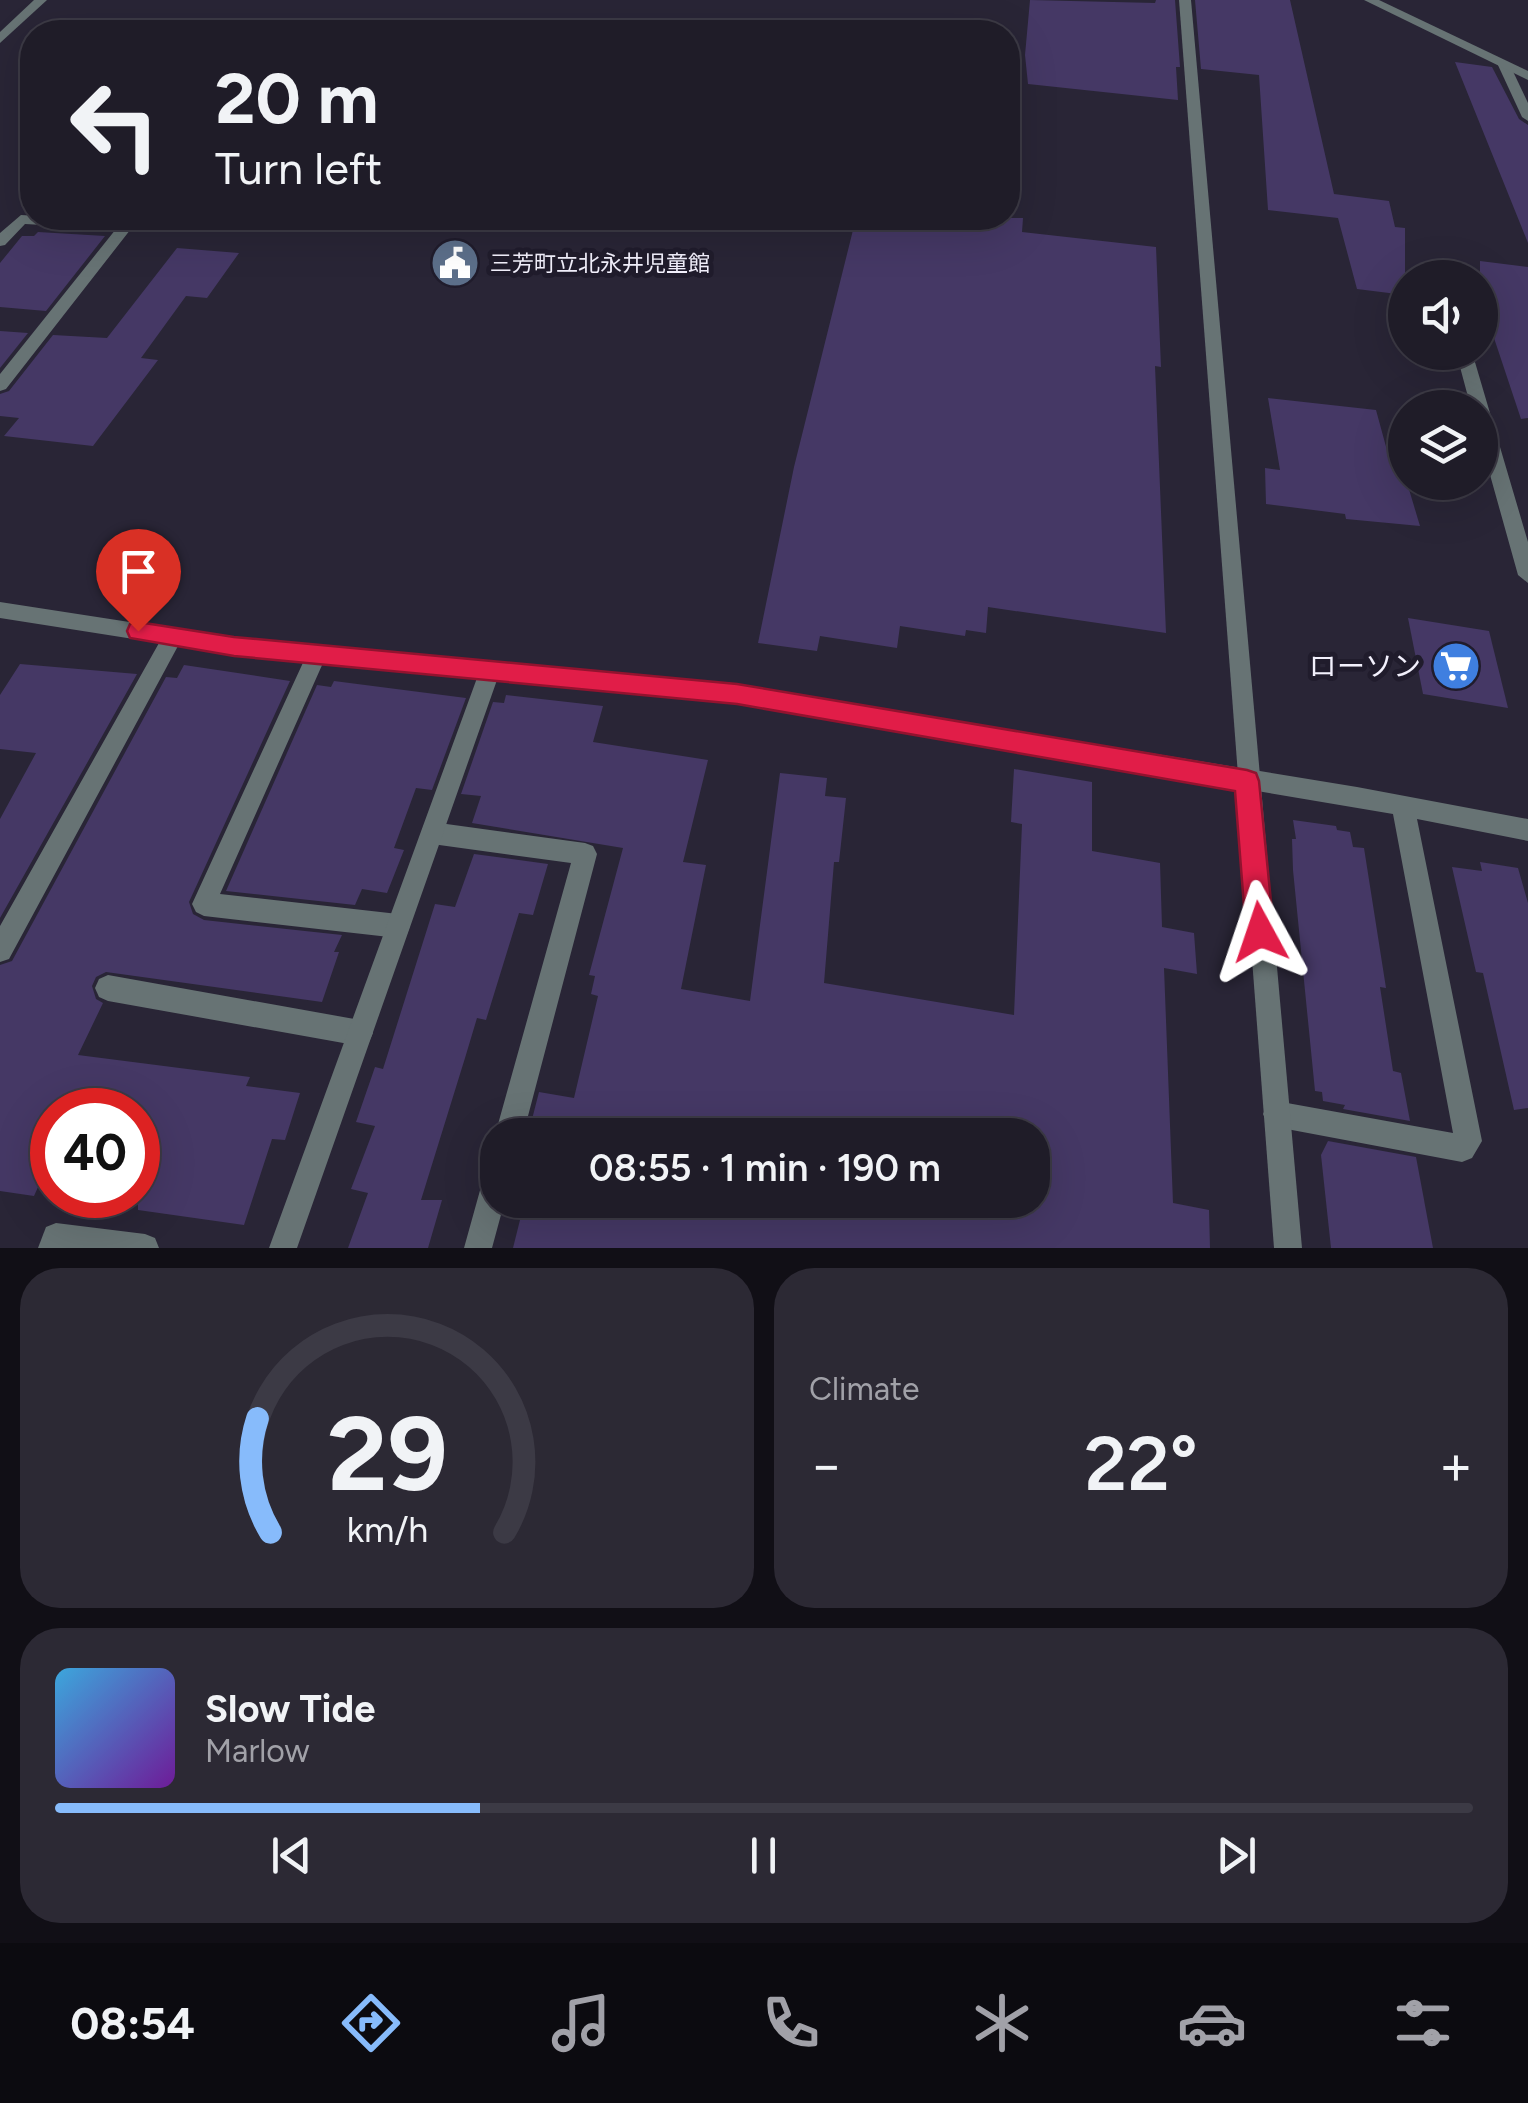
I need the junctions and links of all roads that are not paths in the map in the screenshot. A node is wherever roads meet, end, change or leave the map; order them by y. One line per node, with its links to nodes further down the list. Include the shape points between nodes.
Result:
1 (40, 0): 4 (street)
2 (1184, 0): 18 (street)
3 (1370, 0): 5 (street)
4 (0, 39)
5 (1503, 64): 6 (street); 7 (street)
6 (1528, 76)
7 (1528, 118)
8 (20, 220): 10 (street)
9 (123, 230): 11 (street)
10 (0, 242)
11 (0, 384)
12 (1498, 471): 13 (street)
13 (1528, 575)
14 (0, 610): 15 (street)
15 (173, 636): 16 (street); 23 (street)
16 (317, 654): 17 (street); 22 (street, via 204,904)
17 (491, 669): 18 (street, via 737,694); 21 (street)
18 (1247, 781): 19 (street); 26 (street)
19 (1403, 806): 20 (street); 26 (street, via 1468,1141 1462,1148)
20 (1528, 830)
21 (432, 834): 22 (street); 27 (street, via 585,854)
22 (398, 926): 25 (street)
23 (0, 950)
24 (108, 988): 25 (street)
25 (360, 1033): 31 (street)
26 (1276, 1114): 33 (street)
27 (514, 1118)
28 (486, 1218): 32 (street)
29 (52, 1248): 30 (street, via 56,1238)
30 (145, 1248)
31 (282, 1248)
32 (478, 1248)
33 (1288, 1248)

